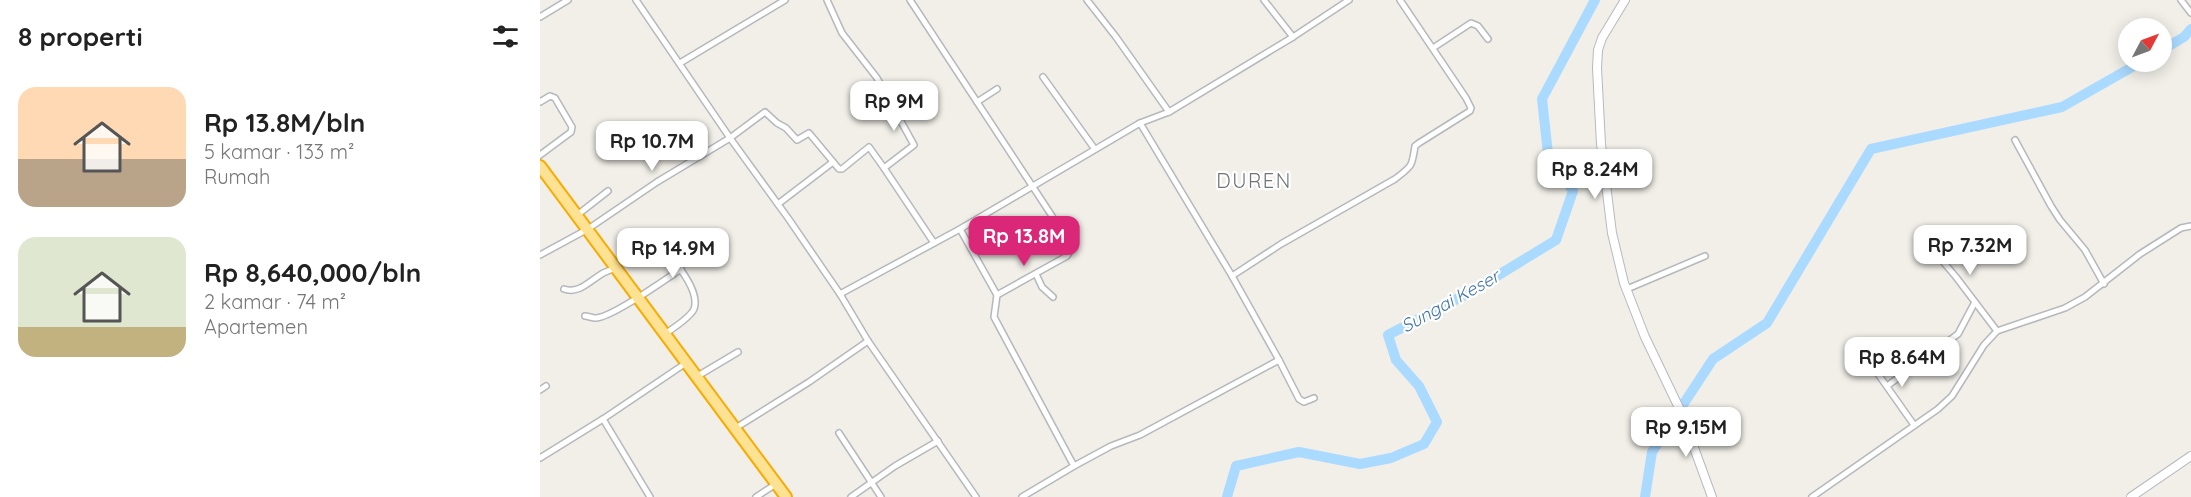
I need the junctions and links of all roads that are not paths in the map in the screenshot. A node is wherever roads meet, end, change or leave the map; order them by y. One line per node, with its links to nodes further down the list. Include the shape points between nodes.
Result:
1 (568, 0): 13 (street)
2 (636, 0): 17 (street)
3 (785, 0): 17 (street)
4 (827, 0): 30 (street, via 842,33 877,78 914,145)
5 (910, 0): 21 (street)
6 (1087, 0): 22 (street)
7 (1264, 0): 14 (street)
8 (1348, 0): 14 (street)
9 (1400, 0): 16 (street)
10 (1625, 0): 49 (street, via 1602,38 1597,68 1608,212)
11 (2181, 0): 12 (street)
12 (2190, 12)
13 (540, 17)
14 (1293, 37): 22 (street)
15 (1488, 39): 16 (street, via 1471,23)
16 (1433, 48): 46 (street, via 1470,105 1470,111 1415,146 1412,165 1395,178)
17 (680, 63): 24 (street)
18 (1043, 77): 26 (street)
19 (997, 88): 21 (street)
20 (540, 102): 27 (street, via 550,96 555,98 572,127)
21 (976, 102): 31 (street)
22 (1169, 112): 23 (street)
23 (1140, 123): 26 (street); 46 (street)
24 (730, 138): 28 (street, via 766,111 797,140 809,133); 33 (street); 36 (street)
25 (2015, 140): 47 (street, via 2055,213 2085,250)
26 (1094, 148): 31 (street)
27 (540, 155)
28 (834, 162): 30 (street, via 841,169 869,147); 33 (street)
29 (540, 166): 34 (highway)
30 (884, 168): 39 (street)
31 (1033, 186): 37 (street); 45 (street, via 1070,251)
32 (608, 191): 34 (street)
33 (778, 204): 50 (street)
34 (576, 216): 36 (highway)
35 (2191, 226): 47 (street, via 2181,228 2140,254)
36 (588, 229): 41 (street); 43 (highway)
37 (960, 229): 39 (street); 51 (street)
38 (1923, 238): 54 (street)
39 (934, 243): 50 (street)
40 (662, 246): 44 (street)
41 (540, 255)
42 (1704, 256): 49 (street)
43 (616, 269): 48 (street, via 600,274 578,290); 53 (highway)
44 (681, 269): 53 (street); 57 (street, via 693,292 693,311)
45 (1036, 274): 51 (street); 52 (street)
46 (1232, 276): 60 (street)
47 (2104, 284): 56 (street, via 2066,308)
48 (564, 289)
49 (1627, 289): 85 (street, via 1645,337 1682,412)
50 (840, 294): 58 (street)
51 (997, 295): 75 (street, via 994,317)
52 (1053, 297)
53 (638, 298): 55 (street, via 597,318); 57 (highway)
54 (1975, 302): 56 (street); 65 (street, via 1958,334)
55 (585, 316)
56 (1997, 331): 69 (street, via 1952,396)
57 (664, 334): 61 (highway)
58 (868, 341): 70 (street); 72 (street)
59 (738, 352): 63 (street)
60 (1279, 360): 67 (street, via 1299,399 1305,402); 75 (street)
61 (686, 363): 63 (highway); 68 (street)
62 (1871, 364): 65 (street)
63 (696, 377): 70 (highway)
64 (546, 386): 66 (street)
65 (1887, 386): 69 (street)
66 (540, 390)
67 (1314, 398)
68 (603, 419): 74 (street); 78 (street)
69 (1914, 425): 86 (street)
70 (734, 429): 77 (highway)
71 (840, 433): 76 (street)
72 (938, 441): 76 (street); 83 (street)
73 (2191, 456): 87 (street)
74 (540, 458)
75 (1074, 466): 84 (street)
76 (872, 482): 81 (street); 82 (street)
77 (776, 484): 79 (street); 80 (highway)
78 (650, 497)
79 (756, 497)
80 (786, 497)
81 (851, 497)
82 (882, 497)
83 (976, 497)
84 (1022, 497)
85 (1712, 497)
86 (1812, 497)
87 (2131, 497)

